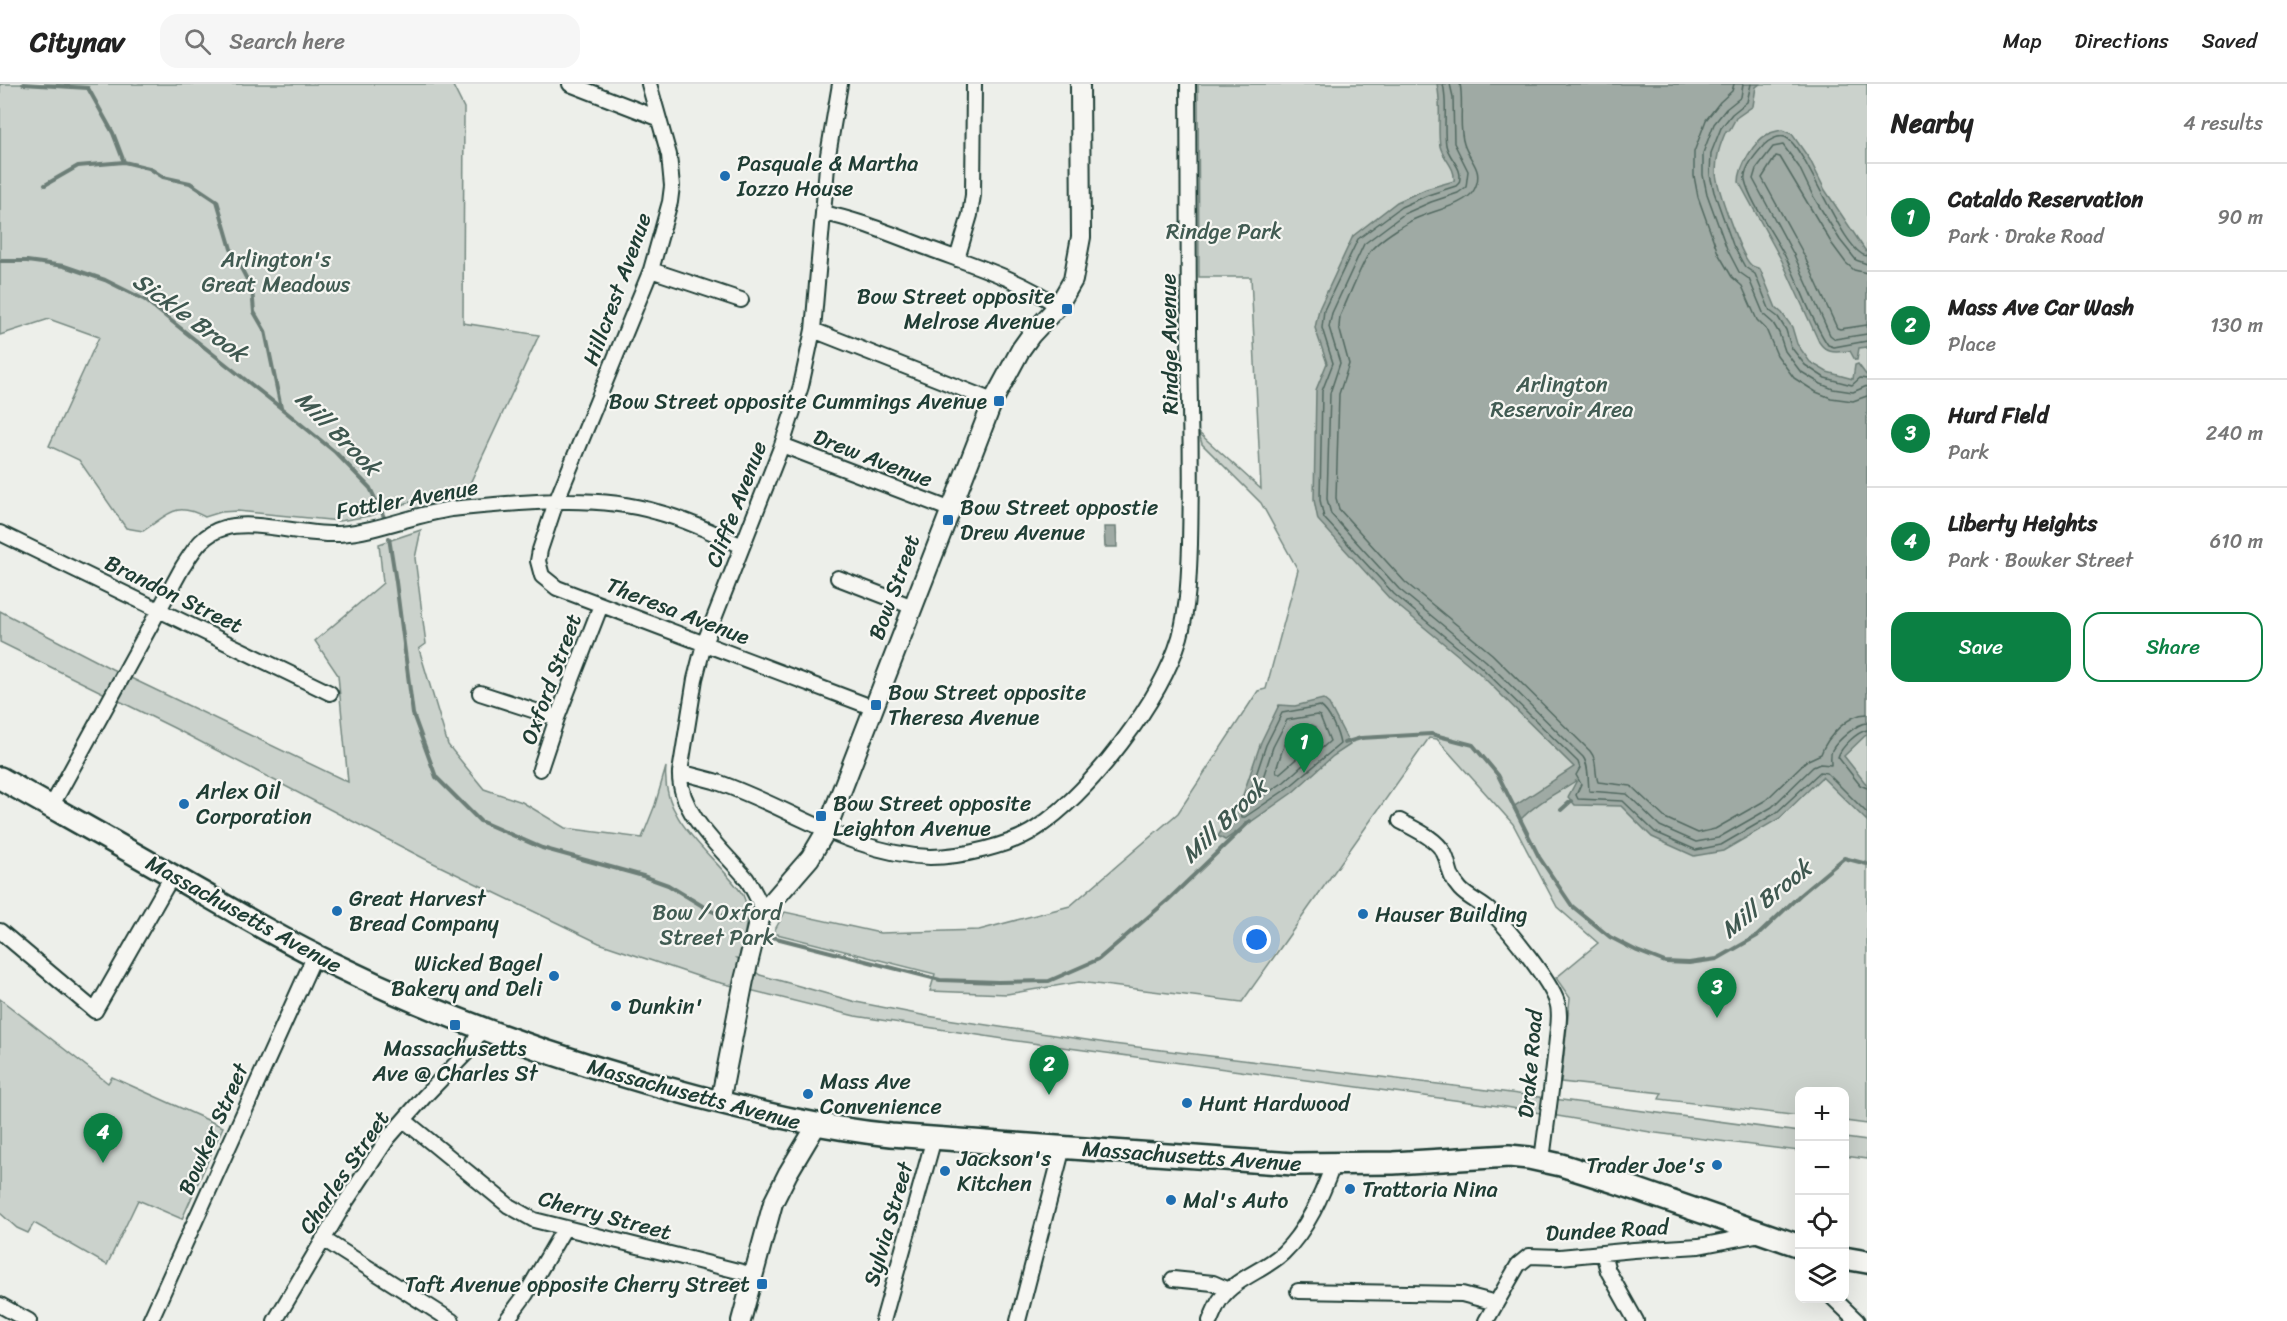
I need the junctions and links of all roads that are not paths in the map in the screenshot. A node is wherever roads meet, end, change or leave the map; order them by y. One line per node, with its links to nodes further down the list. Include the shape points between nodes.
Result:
1 (570, 84): 7 (street)
2 (649, 84): 7 (street, Hillcrest Avenue)
3 (840, 84): 8 (street, Cliffe Avenue)
4 (974, 84): 9 (street, via 973,195)
5 (1080, 84): 12 (street, Bow Street, via 1081,237 1073,280)
6 (1188, 84): 34 (street, Rindge Avenue, via 1188,592 1179,638 1158,687 1124,739 1081,792 1034,830 985,850 931,857 882,851)
7 (658, 118): 10 (street, Hillcrest Avenue, via 669,155 672,186 667,219)
8 (823, 213): 9 (street, via 853,220); 13 (street, Cliffe Avenue)
9 (957, 259): 12 (street, via 1035,290)
10 (651, 270): 11 (street); 16 (street, Hillcrest Avenue)
11 (741, 300)
12 (1058, 306): 14 (street, Bow Street, via 1021,349)
13 (813, 330): 14 (street); 15 (street, Cliffe Avenue)
14 (993, 400): 17 (street, Bow Street)
15 (782, 445): 17 (street, Drew Avenue); 19 (street, Cliffe Avenue)
16 (556, 502): 19 (street, Fottler Avenue, via 617,504 656,511); 21 (street, Theresa Avenue, via 540,550 542,576 557,588); 23 (street, Fottler Avenue, via 451,509 370,530 336,534 225,527 198,542)
17 (949, 509): 22 (street, Bow Street)
18 (0, 533): 23 (street, Brandon Street)
19 (742, 546): 24 (street, Cliffe Avenue)
20 (838, 579): 22 (street)
21 (601, 605): 24 (street, Theresa Avenue); 28 (street, Oxford Street)
22 (913, 607): 27 (street, Bow Street)
23 (160, 611): 25 (street, Brandon Street); 32 (street, Fottler Avenue)
24 (704, 644): 27 (street, Theresa Avenue); 30 (street, Cliffe Avenue)
25 (330, 693)
26 (480, 693): 28 (street)
27 (874, 708): 34 (street, Bow Street)
28 (557, 718): 29 (street, Oxford Street)
29 (540, 769)
30 (680, 772): 34 (street, Rindge Avenue, via 715,781); 36 (street, Cliffe Avenue, via 685,801 703,829 747,880)
31 (0, 778): 32 (main road, Massachusetts Avenue)
32 (51, 807): 35 (main road, Massachusetts Avenue)
33 (1400, 821): 45 (street, Drake Road, via 1438,845 1453,880 1491,912 1554,993 1559,1011)
34 (825, 831): 36 (street, Bow Street, via 810,858)
35 (172, 876): 37 (street, via 96,1011); 38 (main road, Massachusetts Avenue)
36 (764, 911): 40 (street, Bow Street, via 748,961)
37 (0, 931)
38 (315, 955): 39 (main road, Massachusetts Avenue, via 395,993); 62 (street, Bowker Street)
39 (481, 1027): 40 (main road, Massachusetts Avenue, via 605,1072); 41 (street, Charles Street, via 472,1047)
40 (720, 1102): 42 (main road, Massachusetts Avenue)
41 (404, 1120): 47 (street, Cherry Street, via 509,1206 534,1220); 49 (street, Charles Street, via 388,1138)
42 (816, 1126): 43 (main road, Massachusetts Avenue); 54 (street, via 773,1203)
43 (934, 1138): 44 (main road, Massachusetts Avenue); 67 (street, Sylvia Street)
44 (1063, 1147): 46 (main road, Massachusetts Avenue); 68 (street)
45 (1542, 1161): 46 (main road, Massachusetts Avenue, via 1509,1156); 48 (main road, Massachusetts Avenue)
46 (1333, 1165): 56 (street, via 1322,1194 1290,1246)
47 (564, 1229): 54 (street, Cherry Street); 65 (street)
48 (1765, 1234): 50 (main road, Massachusetts Avenue); 51 (street, Dundee Road, via 1699,1246)
49 (323, 1239): 63 (street, Charles Street); 64 (street)
50 (1795, 1246)
51 (1604, 1253): 58 (street, Dundee Road, via 1525,1258); 71 (street, via 1608,1271)
52 (1849, 1259): 53 (main road)
53 (1867, 1262)
54 (754, 1275): 66 (street)
55 (1173, 1279): 56 (street, via 1213,1283)
56 (1229, 1290): 69 (street)
57 (1298, 1291): 58 (street, via 1462,1294)
58 (1496, 1303): 70 (street, Dundee Road)
59 (1838, 1303): 72 (street)
60 (0, 1305): 61 (street)
61 (30, 1321)
62 (150, 1321)
63 (275, 1321)
64 (452, 1321)
65 (506, 1321)
66 (741, 1321)
67 (883, 1321)
68 (1018, 1321)
69 (1210, 1321)
70 (1486, 1321)
71 (1636, 1321)
72 (1857, 1321)

